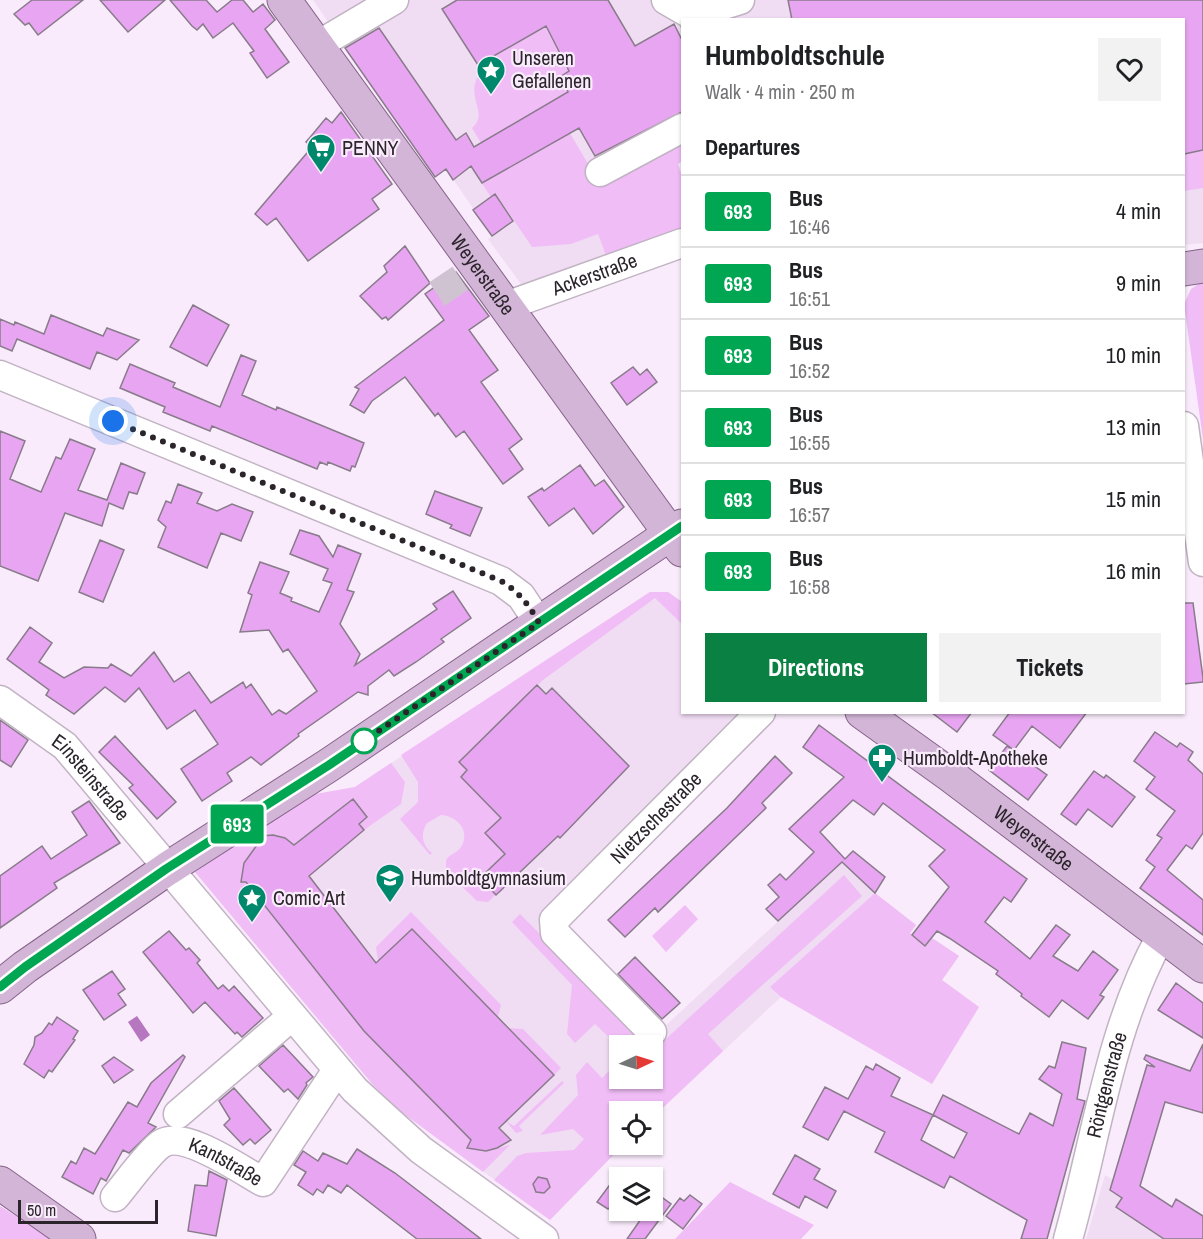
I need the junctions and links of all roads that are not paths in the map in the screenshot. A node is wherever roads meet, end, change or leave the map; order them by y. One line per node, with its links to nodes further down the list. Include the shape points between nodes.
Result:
1 (284, 0): 6 (main road, Weyerstraße)
2 (394, 0): 6 (street)
3 (666, 0): 5 (street)
4 (740, 0): 5 (street)
5 (693, 17)
6 (318, 45): 12 (main road, Weyerstraße, via 469,272)
7 (681, 129): 8 (street)
8 (600, 172)
9 (681, 243): 12 (street, Ackerstraße)
10 (1203, 266): 11 (main road)
11 (1185, 269)
12 (506, 306): 15 (main road, Weyerstraße)
13 (0, 375): 17 (street, via 501,581 521,596)
14 (1185, 433): 16 (street)
15 (678, 536): 17 (main road)
16 (1202, 554)
17 (539, 623): 21 (main road)
18 (0, 700): 21 (street, Einsteinstraße, via 65,746)
19 (759, 714): 26 (street, Nietzschestraße, via 557,915 553,924 555,933)
20 (865, 714): 22 (main road, Weyerstraße, via 1010,819)
21 (166, 869): 24 (main road); 25 (street)
22 (1161, 936): 23 (main road, Weyerstraße); 33 (street, Röntgenstraße, via 1118,1034)
23 (1203, 966)
24 (0, 987)
25 (291, 1017): 27 (street); 28 (street, Kantstraße)
26 (652, 1032)
27 (337, 1070): 30 (street, Kantstraße, via 263,1182 190,1142 174,1140 161,1144); 32 (street, via 421,1150)
28 (178, 1114)
29 (0, 1183): 31 (main road)
30 (115, 1197)
31 (79, 1239)
32 (544, 1239)
33 (1068, 1239)

